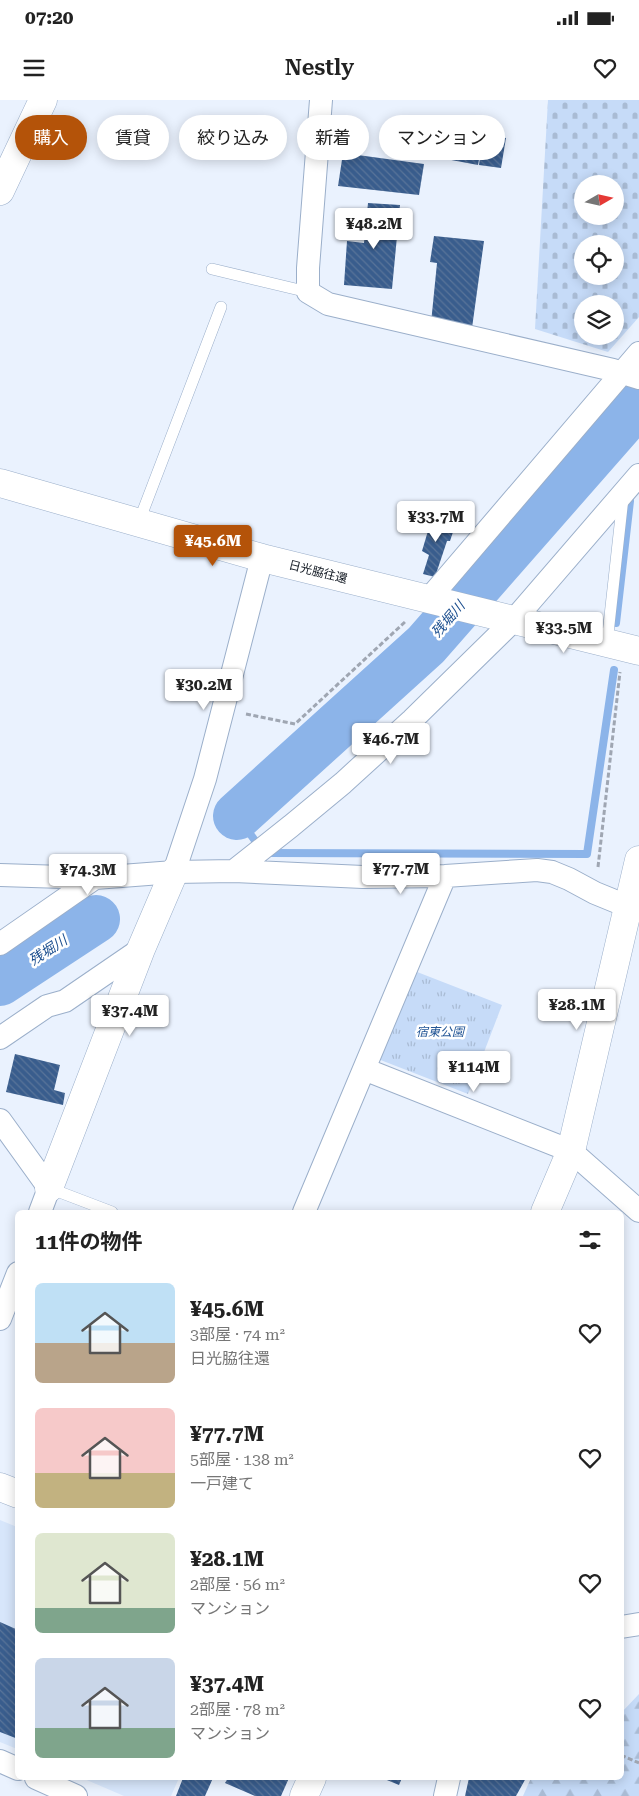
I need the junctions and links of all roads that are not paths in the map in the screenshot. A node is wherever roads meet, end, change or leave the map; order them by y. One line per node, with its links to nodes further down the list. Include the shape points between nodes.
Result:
1 (43, 100): 3 (street)
2 (322, 100): 5 (street)
3 (0, 191)
4 (212, 269): 5 (lane)
5 (308, 292): 8 (street, via 328,304)
6 (222, 308): 12 (lane)
7 (639, 353): 8 (street)
8 (633, 376): 14 (street)
9 (639, 475): 11 (street)
10 (0, 483): 12 (street, 日光脇往還)
11 (624, 492): 15 (street); 16 (lane)
12 (138, 524): 13 (street, 日光脇往還)
13 (262, 558): 14 (street, 日光脇往還); 19 (street, via 206,779)
14 (433, 601): 15 (street, 日光脇往還)
15 (507, 618): 16 (street, 日光脇往還); 18 (street, via 412,720 343,782)
16 (623, 647)
17 (639, 860): 23 (street)
18 (234, 871): 19 (street); 21 (street, via 363,877)
19 (174, 872): 22 (street); 25 (street)
20 (0, 876): 22 (street)
21 (445, 876): 23 (street, via 537,870 552,872); 27 (street)
22 (96, 878): 24 (street)
23 (633, 909): 29 (street)
24 (0, 944)
25 (141, 949): 26 (street, via 65,1001 47,1006); 30 (street)
26 (0, 1038)
27 (364, 1069): 29 (street); 32 (street)
28 (0, 1120): 30 (street)
29 (570, 1151): 33 (street); 34 (street)
30 (45, 1200): 31 (lane)
31 (101, 1210)
32 (305, 1210)
33 (546, 1210)
34 (639, 1212)
35 (15, 1281): 36 (street)
36 (0, 1319)
37 (0, 1487): 38 (street)
38 (15, 1493)
39 (639, 1624): 40 (street)
40 (624, 1626)
41 (0, 1761): 42 (street)
42 (15, 1768)
43 (40, 1780): 46 (street)
44 (311, 1780): 47 (street)
45 (449, 1780): 48 (street)
46 (69, 1795)
47 (304, 1796)
48 (445, 1796)

